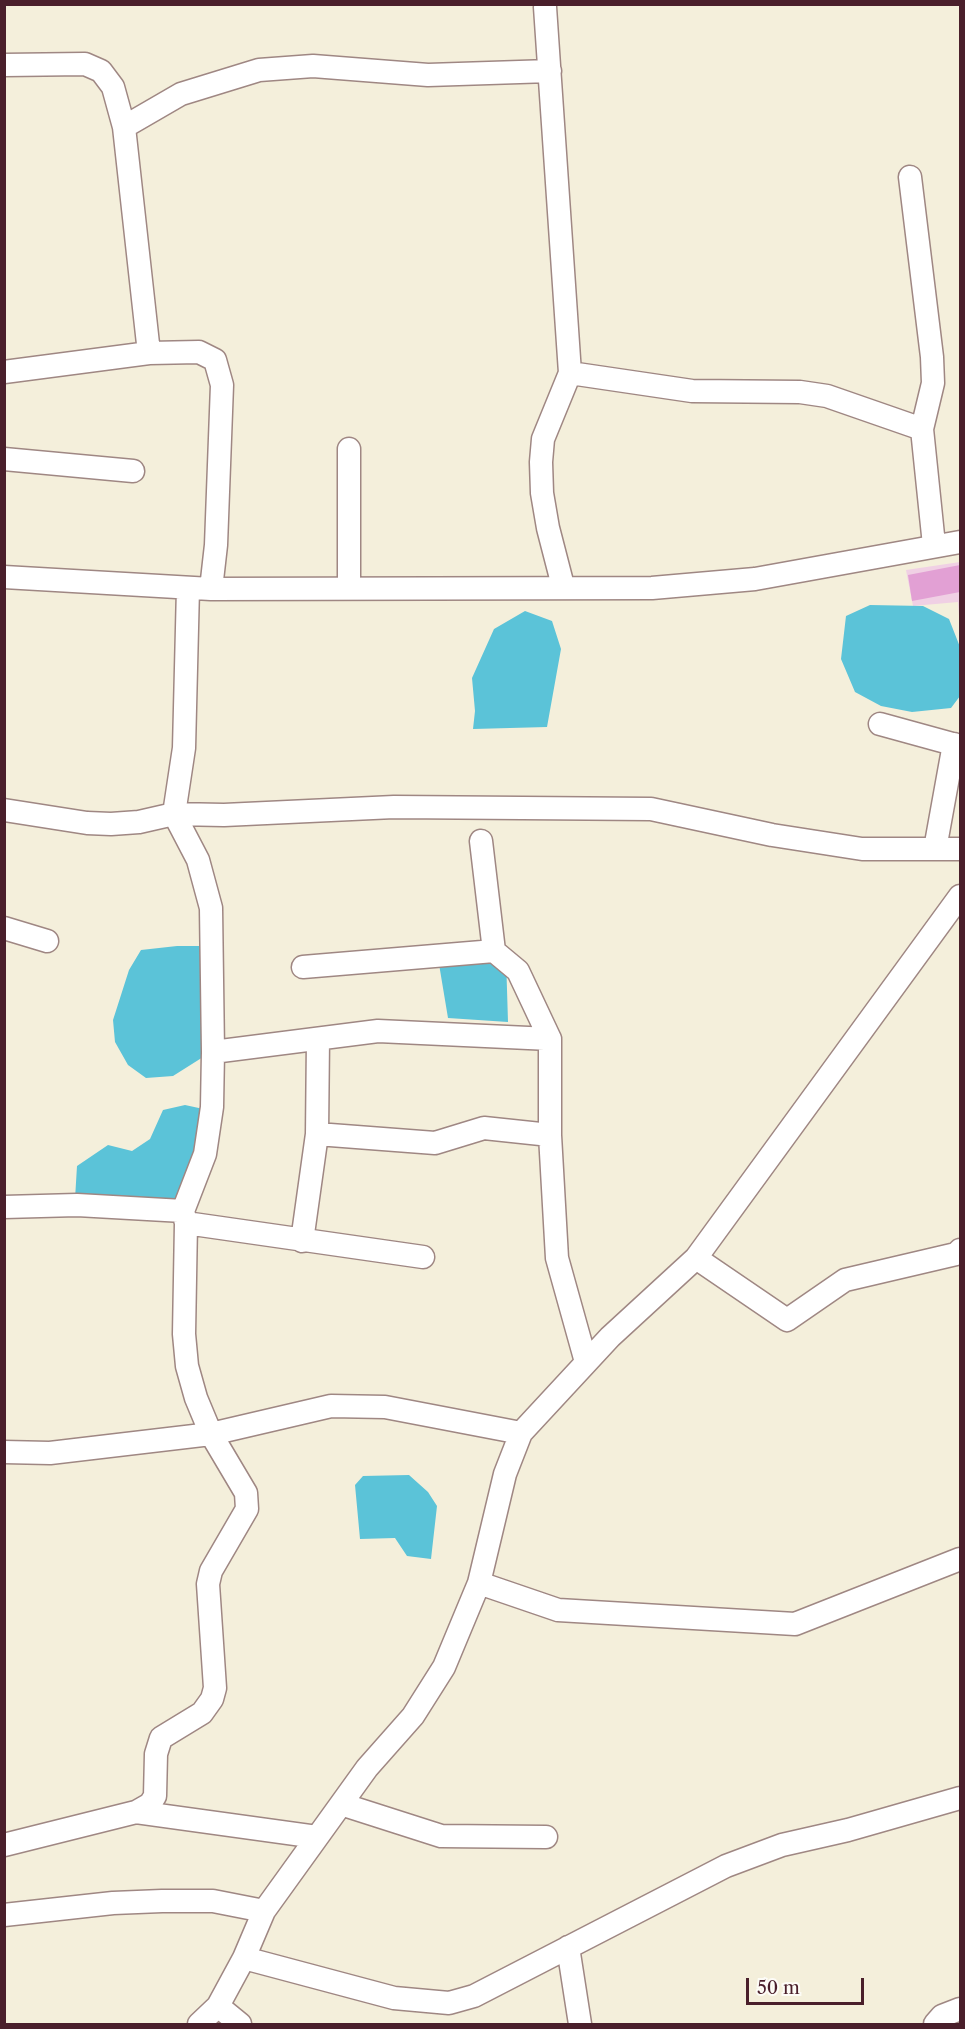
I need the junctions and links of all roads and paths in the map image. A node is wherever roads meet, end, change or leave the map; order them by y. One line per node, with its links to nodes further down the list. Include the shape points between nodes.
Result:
1 (545, 7): 3 (street)
2 (4, 65): 4 (street, via 67,62 101,71 113,87)
3 (550, 71): 4 (street, via 428,75 313,66 258,70 181,94); 8 (street)
4 (124, 127): 6 (street)
5 (910, 177): 9 (street, via 933,383)
6 (149, 353): 7 (street); 19 (street, via 198,352 215,360 219,369 222,386)
7 (4, 372)
8 (570, 373): 9 (street, via 692,391 827,396); 16 (street, via 543,439 541,462 548,528)
9 (922, 429): 14 (street)
10 (349, 449): 17 (street)
11 (4, 459): 12 (street)
12 (133, 471)
13 (960, 542): 14 (street)
14 (934, 545): 16 (street, via 755,579 652,588)
15 (4, 577): 18 (street)
16 (563, 586): 17 (street)
17 (349, 587): 19 (street)
18 (188, 588): 19 (street); 23 (street, via 184,748)
19 (211, 590)
20 (880, 724): 21 (street)
21 (957, 745): 25 (street)
22 (4, 810): 23 (street, via 99,824 139,822)
23 (174, 814): 25 (street, via 394,807 651,809 772,835 862,849); 34 (street, via 198,860 211,908)
24 (481, 841): 30 (street)
25 (935, 849): 26 (street)
26 (960, 849)
27 (960, 896): 42 (street)
28 (4, 928): 29 (street)
29 (47, 942)
30 (494, 951): 31 (street); 33 (street, via 518,971)
31 (303, 967)
32 (318, 1039): 33 (street, via 378,1031); 34 (street); 35 (street)
33 (550, 1039): 36 (street)
34 (213, 1052): 38 (street, via 212,1107 205,1154)
35 (317, 1134): 36 (street, via 435,1143 484,1128); 39 (street)
36 (550, 1135): 43 (street, via 557,1258)
37 (4, 1207): 38 (street, via 77,1205)
38 (185, 1217): 39 (street); 45 (street, via 187,1366)
39 (302, 1241): 41 (street)
40 (960, 1250): 42 (street, via 845,1280 787,1320)
41 (423, 1257)
42 (696, 1258): 43 (street)
43 (586, 1362): 44 (street)
44 (521, 1433): 45 (street, via 385,1407 331,1406); 48 (street, via 505,1474)
45 (212, 1434): 46 (street, via 50,1453); 51 (street, via 248,1501 208,1584 215,1688 202,1713 161,1738 156,1754 155,1796)
46 (4, 1452)
47 (960, 1559): 48 (street, via 795,1624 558,1610)
48 (479, 1583): 50 (street, via 444,1667 413,1716)
49 (960, 1798): 57 (street, via 782,1845 726,1866)
50 (341, 1804): 52 (street); 53 (street, via 441,1836)
51 (136, 1812): 52 (street); 54 (street)
52 (317, 1837): 55 (street)
53 (546, 1837)
54 (4, 1845)
55 (264, 1911): 56 (street, via 213,1901 162,1901); 58 (street)
56 (4, 1915)
57 (568, 1947): 58 (street, via 474,1996 449,2003 394,1998); 63 (street)
58 (244, 1958): 59 (street)
59 (218, 2006): 61 (street); 62 (street)
60 (960, 2008): 64 (street, via 942,2016)
61 (199, 2025)
62 (240, 2025)
63 (580, 2025)
64 (935, 2025)

